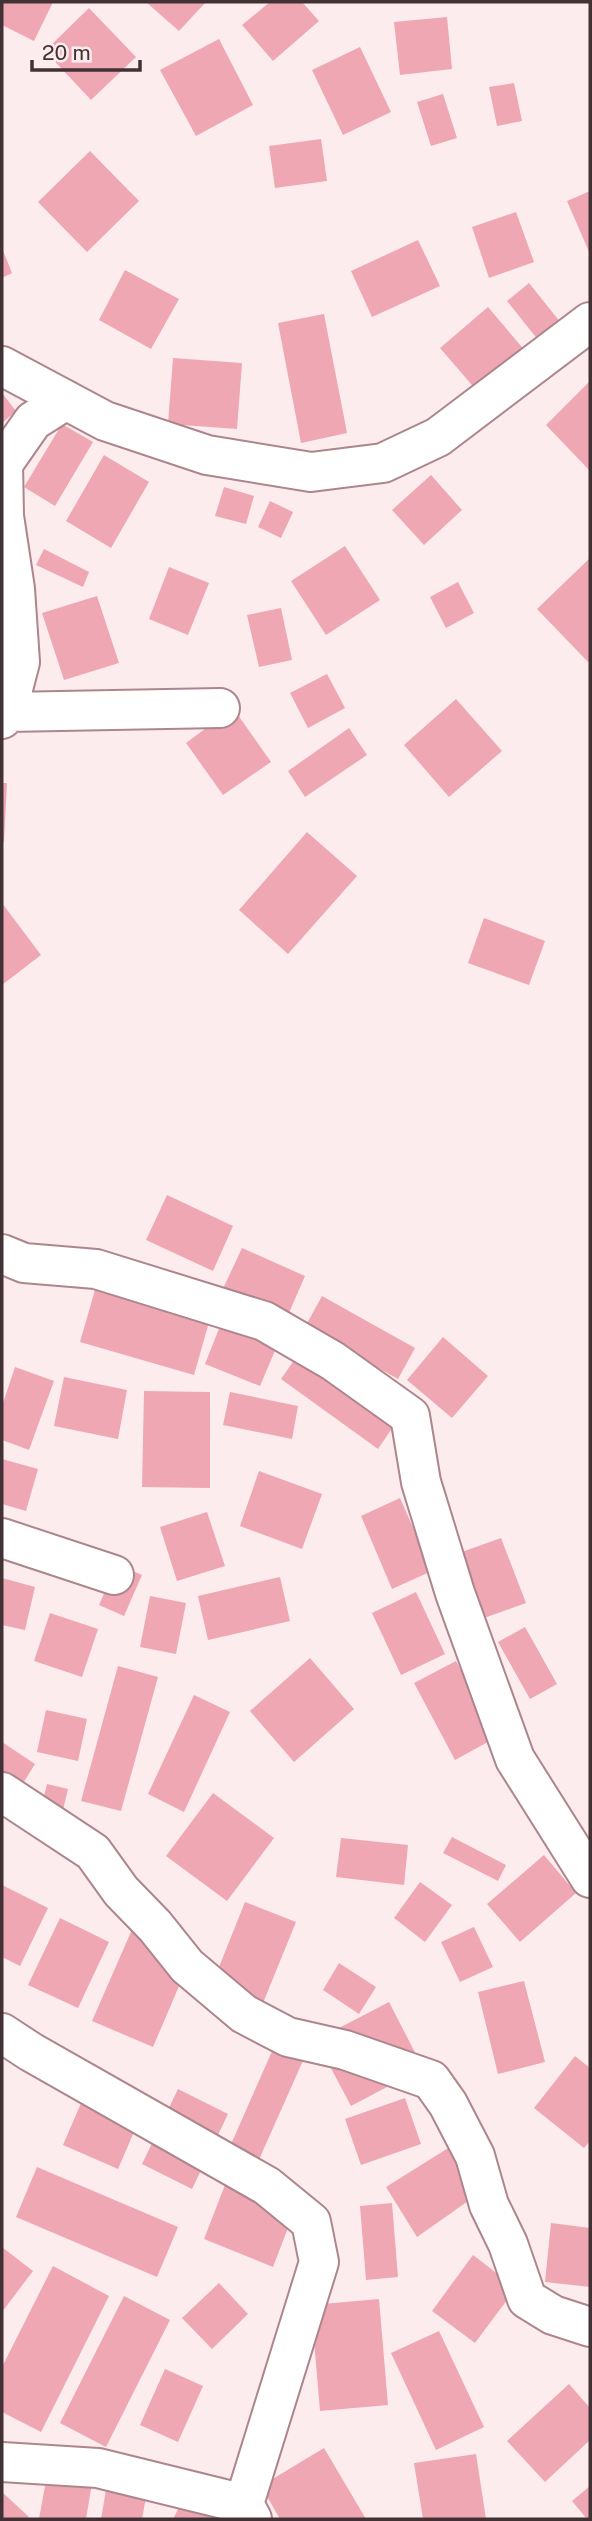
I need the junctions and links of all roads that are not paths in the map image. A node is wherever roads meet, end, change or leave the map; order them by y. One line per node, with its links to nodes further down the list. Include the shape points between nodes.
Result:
1 (590, 322): 3 (street, via 438,437 383,463 311,472 207,455 104,421)
2 (2, 366): 3 (street)
3 (66, 400): 5 (street, via 33,421 3,464 20,662)
4 (220, 708): 5 (street)
5 (4, 715)
6 (2, 1254): 10 (street, via 24,1263 96,1269 264,1321 333,1361 410,1416 421,1482 439,1544 515,1759)
7 (2, 1538): 8 (street)
8 (114, 1575)
9 (2, 1792): 12 (street, via 93,1852 187,1966 244,2014 288,2036 431,2080 475,2156 489,2205 527,2299 553,2315)
10 (590, 1878)
11 (2, 2033): 14 (street, via 267,2186 311,2222 319,2262)
12 (590, 2327)
13 (2, 2462): 14 (street, via 98,2468)
14 (248, 2512)

